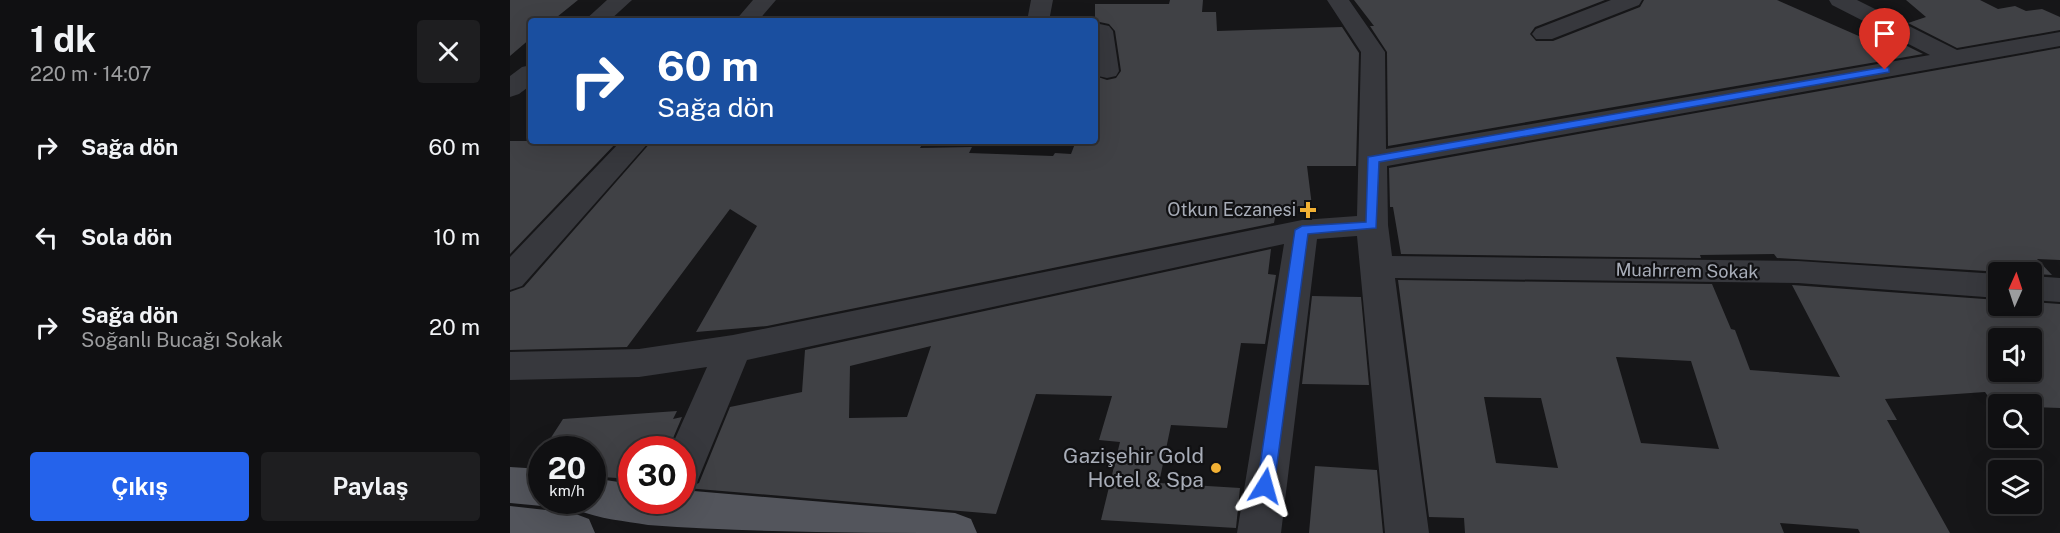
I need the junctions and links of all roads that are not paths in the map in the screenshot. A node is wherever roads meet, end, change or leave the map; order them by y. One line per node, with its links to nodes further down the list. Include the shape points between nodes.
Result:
1 (621, 0): 7 (street)
2 (765, 0): 8 (street)
3 (1042, 0): 9 (street)
4 (1338, 0): 18 (street, via 1373,52)
5 (1631, 0): 11 (street)
6 (1840, 0): 13 (street)
7 (598, 18)
8 (749, 18)
9 (1039, 18)
10 (1098, 30): 14 (street)
11 (1544, 34)
12 (2060, 39): 13 (street)
13 (1955, 58): 18 (street)
14 (1107, 71)
15 (528, 75): 16 (street)
16 (515, 88)
17 (633, 144): 22 (street)
18 (1373, 160): 19 (street)
19 (1372, 225): 20 (street); 21 (street)
20 (1302, 230): 26 (street); 33 (street)
21 (1376, 267): 23 (street, Muahrrem Sokak, via 1798,272); 34 (street)
22 (510, 278)
23 (1988, 285)
24 (2042, 289): 25 (street)
25 (2060, 290)
26 (733, 349): 27 (street, via 639,363); 28 (street)
27 (510, 366)
28 (696, 436)
29 (696, 508): 31 (main road)
30 (510, 526): 32 (main road)
31 (932, 532)
32 (573, 533)
33 (1258, 533)
34 (1407, 533)

